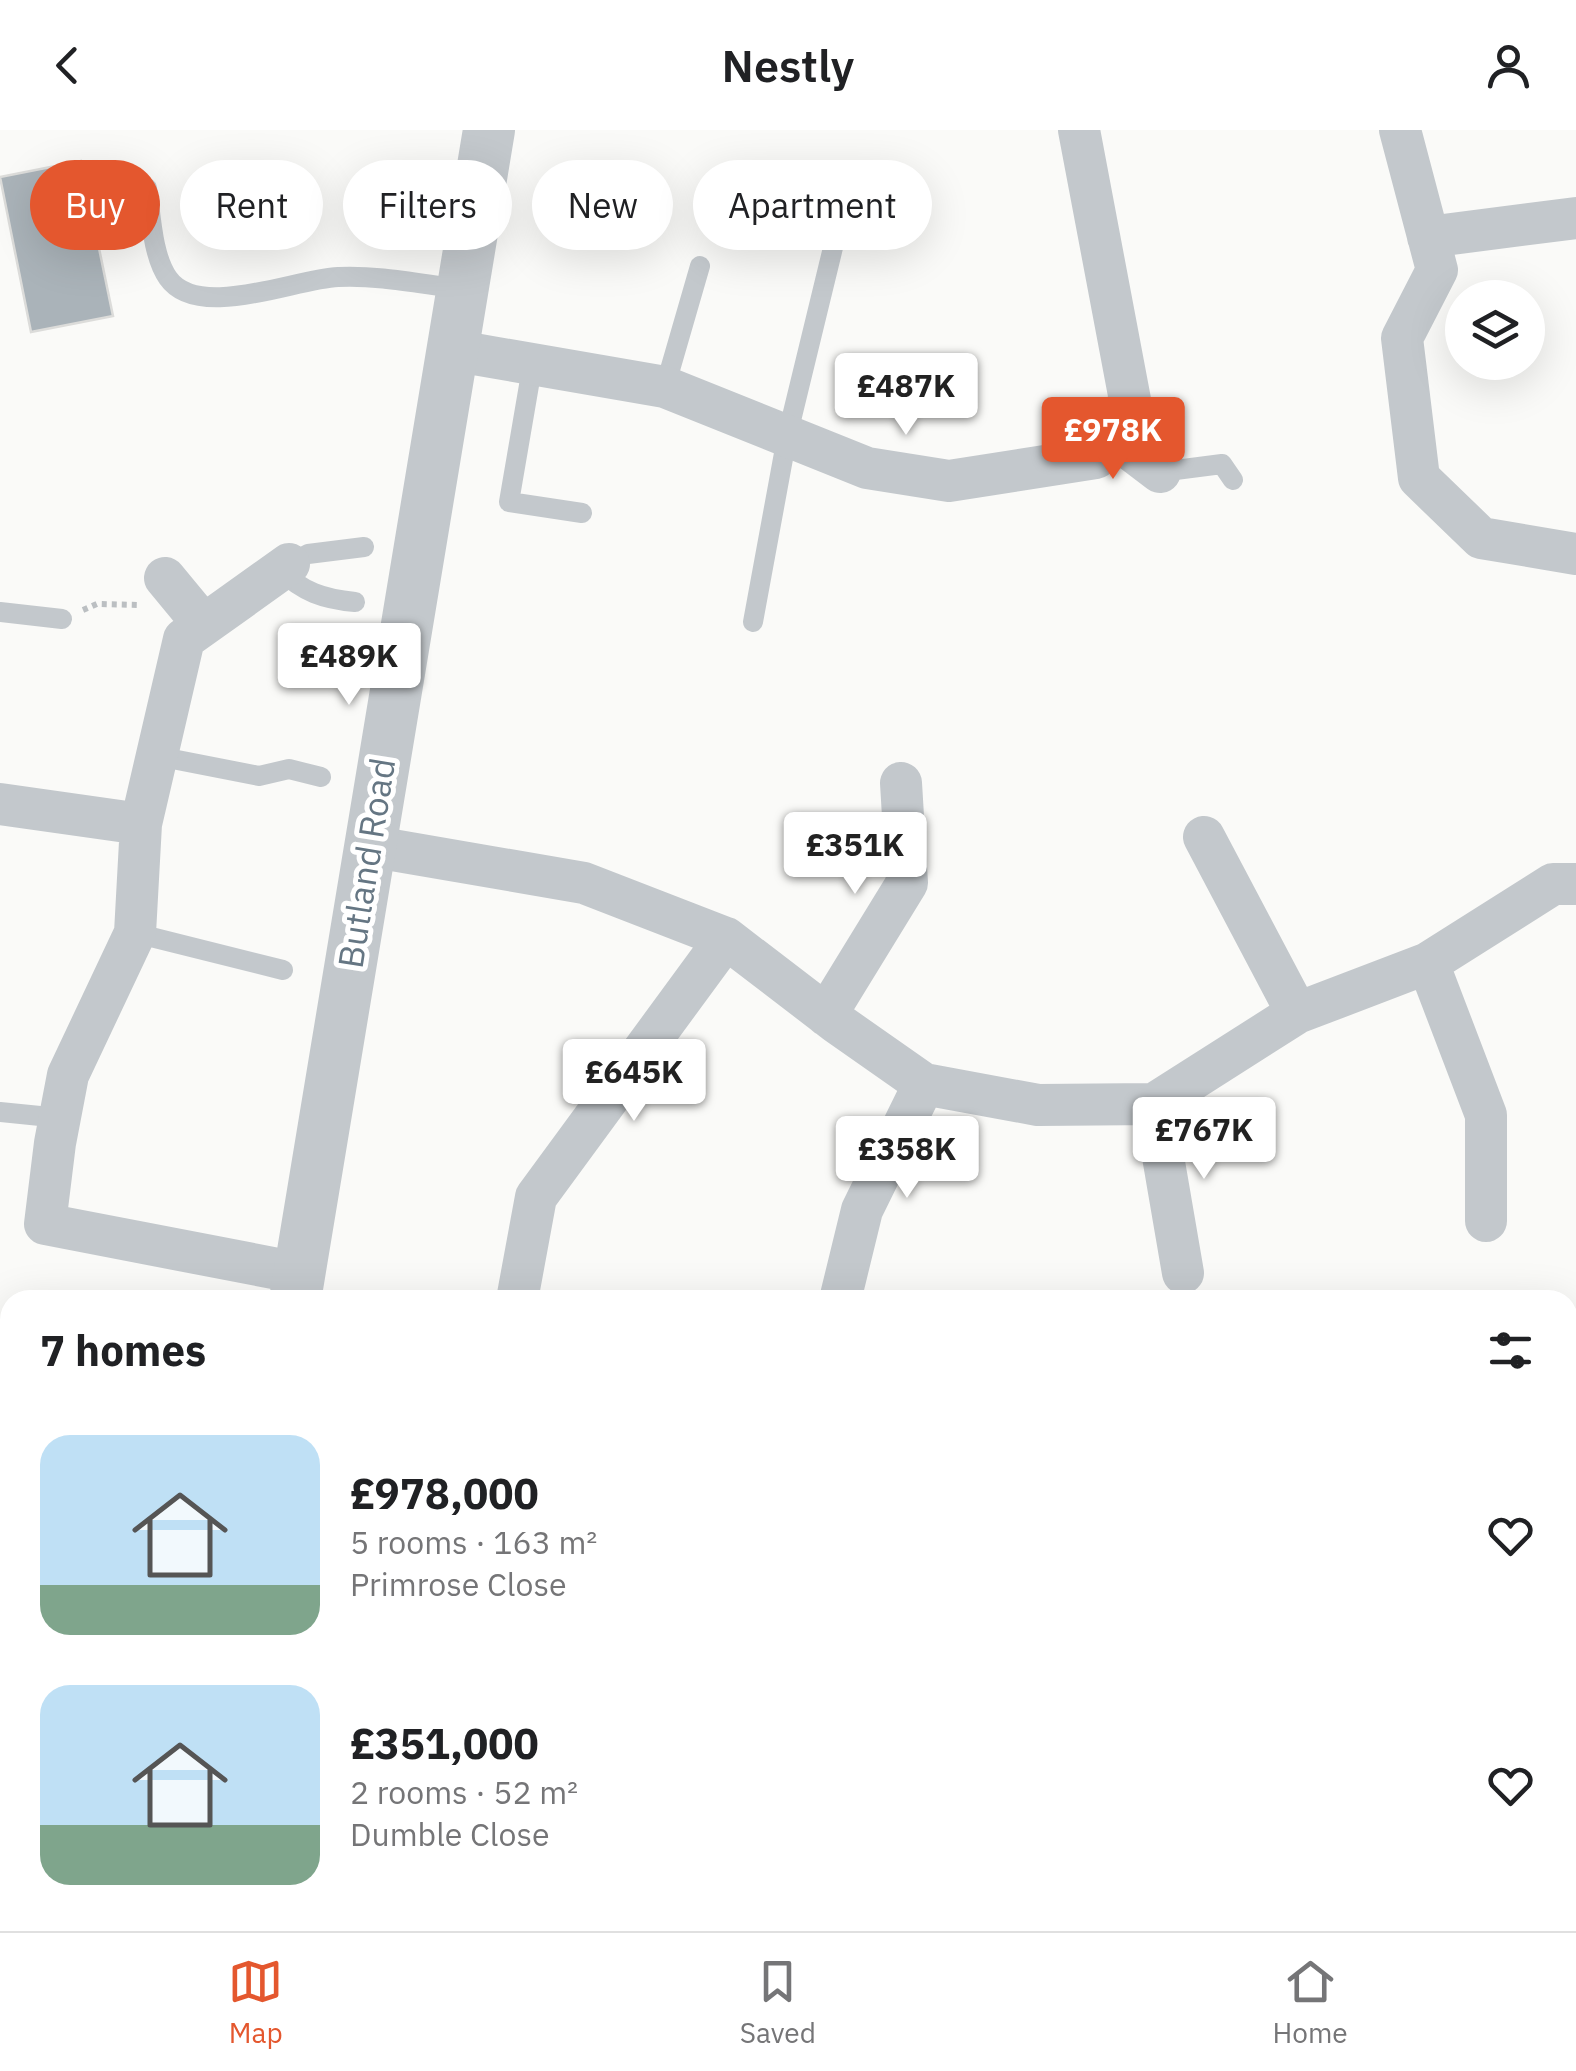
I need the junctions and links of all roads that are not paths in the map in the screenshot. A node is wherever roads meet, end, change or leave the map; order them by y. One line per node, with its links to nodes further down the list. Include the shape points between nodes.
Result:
1 (489, 130): 9 (street, Butland Road)
2 (1079, 130): 13 (street, via 1130,400)
3 (1400, 130): 5 (street)
4 (1576, 218): 5 (street)
5 (1428, 237): 19 (street, via 1437,270 1402,338 1420,478 1482,538)
6 (158, 250): 9 (lane, via 168,279 220,300 337,277)
7 (833, 250): 14 (lane)
8 (700, 266): 12 (lane)
9 (462, 290): 10 (street, Butland Road)
10 (451, 350): 11 (street); 31 (street, Butland Road)
11 (533, 362): 12 (street); 17 (lane, via 508,502)
12 (665, 387): 14 (street)
13 (1110, 434): 14 (street, via 1096,458 949,481 867,468); 15 (street)
14 (788, 437): 24 (lane)
15 (1160, 472): 16 (lane, via 1222,464)
16 (1234, 480)
17 (582, 514)
18 (364, 547): 20 (lane, via 308,554)
19 (1576, 554)
20 (285, 567): 21 (lane, via 299,588); 25 (street, via 185,602 184,639)
21 (355, 602)
22 (0, 612): 23 (lane)
23 (62, 619)
24 (753, 622)
25 (157, 756): 26 (lane, via 259,776 289,769); 29 (street)
26 (321, 776)
27 (901, 783): 38 (street, via 906,883)
28 (0, 804): 29 (street)
29 (141, 824): 33 (street)
30 (1204, 837): 37 (street)
31 (369, 846): 34 (street, via 584,884); 45 (street, Butland Road)
32 (1576, 884): 35 (street, via 1554,884)
33 (135, 932): 36 (lane); 42 (street, via 68,1075)
34 (726, 938): 38 (street); 46 (street, via 536,1197)
35 (1428, 963): 37 (street); 43 (street, via 1486,1115)
36 (283, 970)
37 (1297, 1013): 40 (street)
38 (826, 1014): 39 (street)
39 (924, 1084): 40 (street, via 1038,1105); 47 (street, via 862,1210)
40 (1154, 1104): 44 (street)
41 (0, 1112): 42 (lane)
42 (60, 1118): 45 (street, via 46,1224)
43 (1486, 1221)
44 (1183, 1273)
45 (297, 1286)
46 (519, 1290)
47 (842, 1290)

